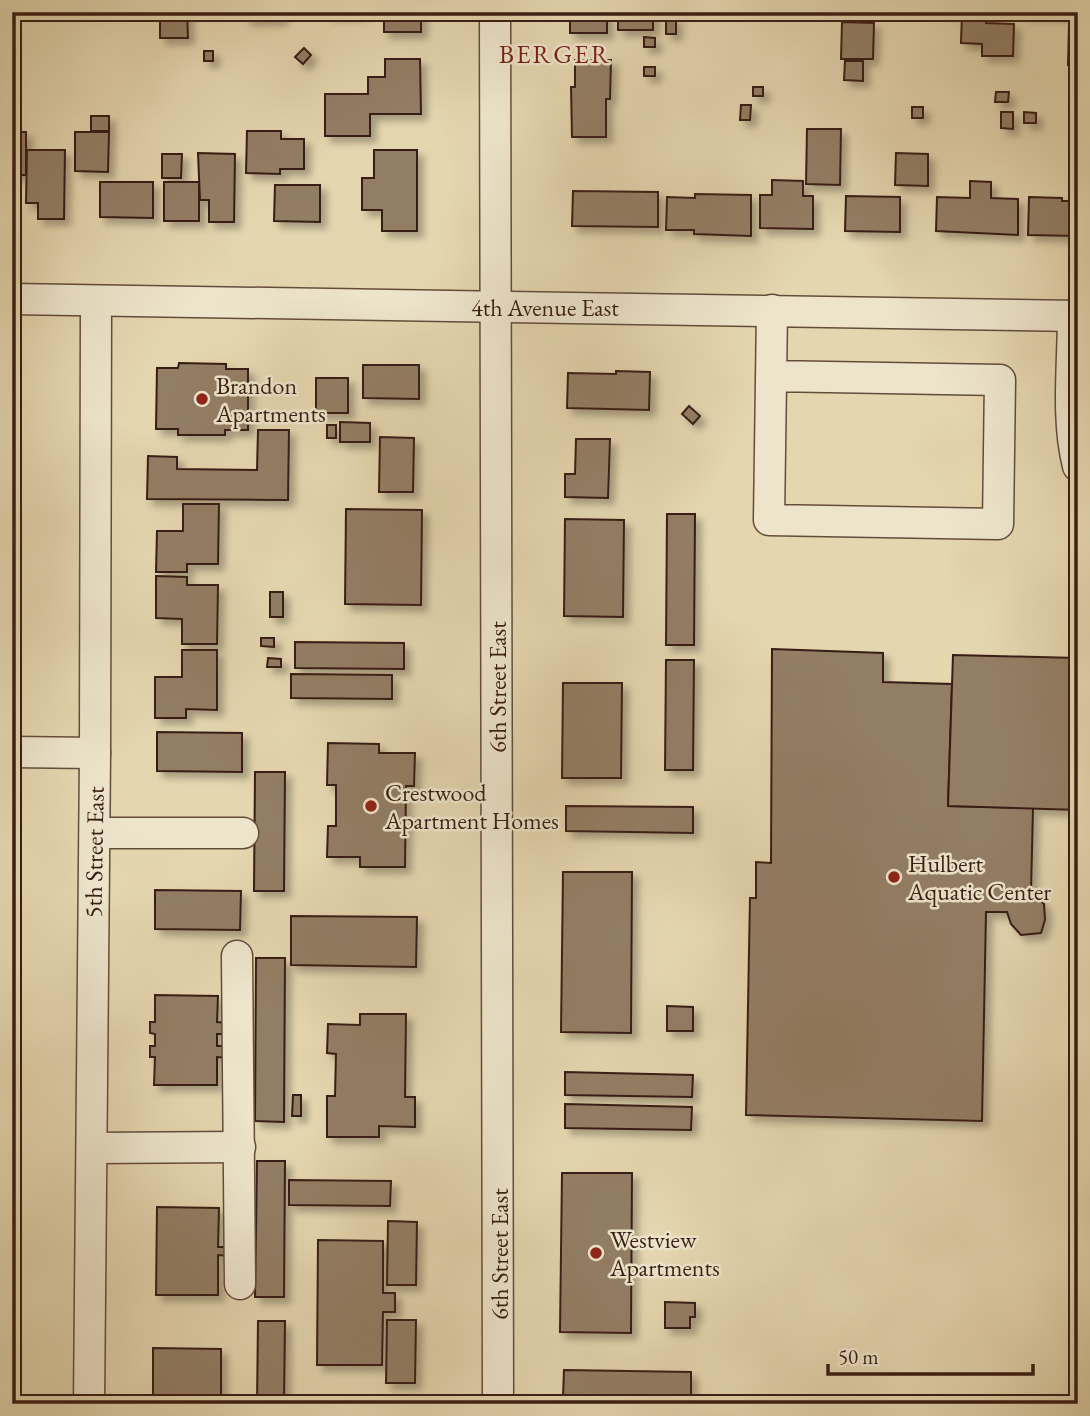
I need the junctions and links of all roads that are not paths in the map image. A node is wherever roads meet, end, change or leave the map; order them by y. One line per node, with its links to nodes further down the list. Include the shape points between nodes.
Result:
1 (495, 12): 4 (street, 6th Street East)
2 (12, 299): 3 (street, 4th Avenue East)
3 (96, 301): 4 (street, 4th Avenue East); 10 (street, 5th Street East)
4 (496, 306): 5 (street, 4th Avenue East); 18 (street, 6th Street East)
5 (772, 310): 6 (street, 4th Avenue East); 7 (street)
6 (1075, 316): 8 (street, via 1072,410)
7 (771, 376): 7 (street, via 1000,380 998,524 769,520)
8 (1078, 466)
9 (12, 752): 10 (street)
10 (95, 753): 11 (street, 5th Street East)
11 (95, 833): 12 (street); 15 (street, 5th Street East)
12 (243, 833)
13 (237, 956): 14 (street)
14 (240, 1147): 15 (street); 16 (street)
15 (92, 1148): 17 (street, 5th Street East)
16 (240, 1284)
17 (89, 1404)
18 (498, 1404)

